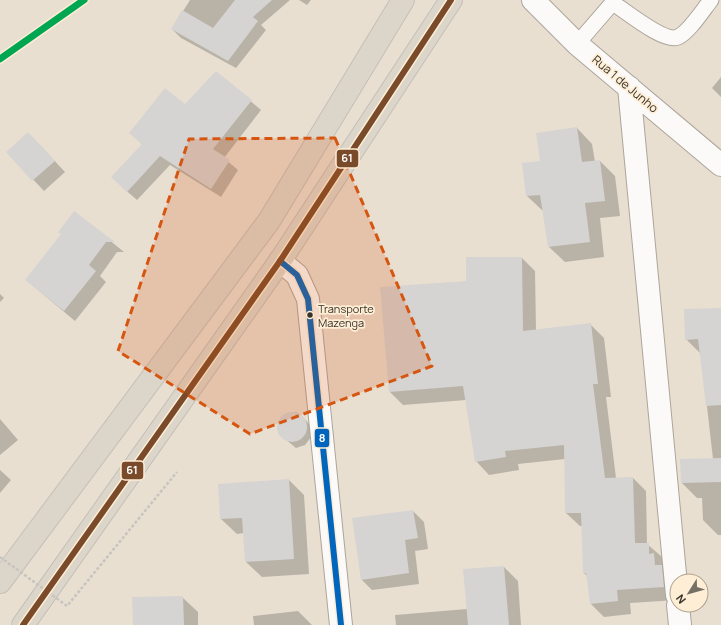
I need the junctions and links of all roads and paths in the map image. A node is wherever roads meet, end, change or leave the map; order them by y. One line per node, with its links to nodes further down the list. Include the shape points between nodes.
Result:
1 (403, 0): 13 (highway, via 269,221)
2 (451, 0): 9 (highway)
3 (533, 0): 6 (street, Rua 1 de Junho)
4 (711, 0): 5 (lane, via 677,38 664,36)
5 (614, 1): 6 (lane)
6 (577, 44): 7 (street, Rua 1 de Junho)
7 (629, 87): 8 (street, Rua 1 de Junho); 12 (street)
8 (721, 165)
9 (280, 261): 15 (highway); 16 (street, via 297,275 308,298)
10 (177, 472): 11 (path, bridge, via 67,606)
11 (0, 557)
12 (675, 573)
13 (0, 582)
14 (679, 613): 17 (street)
15 (23, 625)
16 (341, 625)
17 (680, 625)

